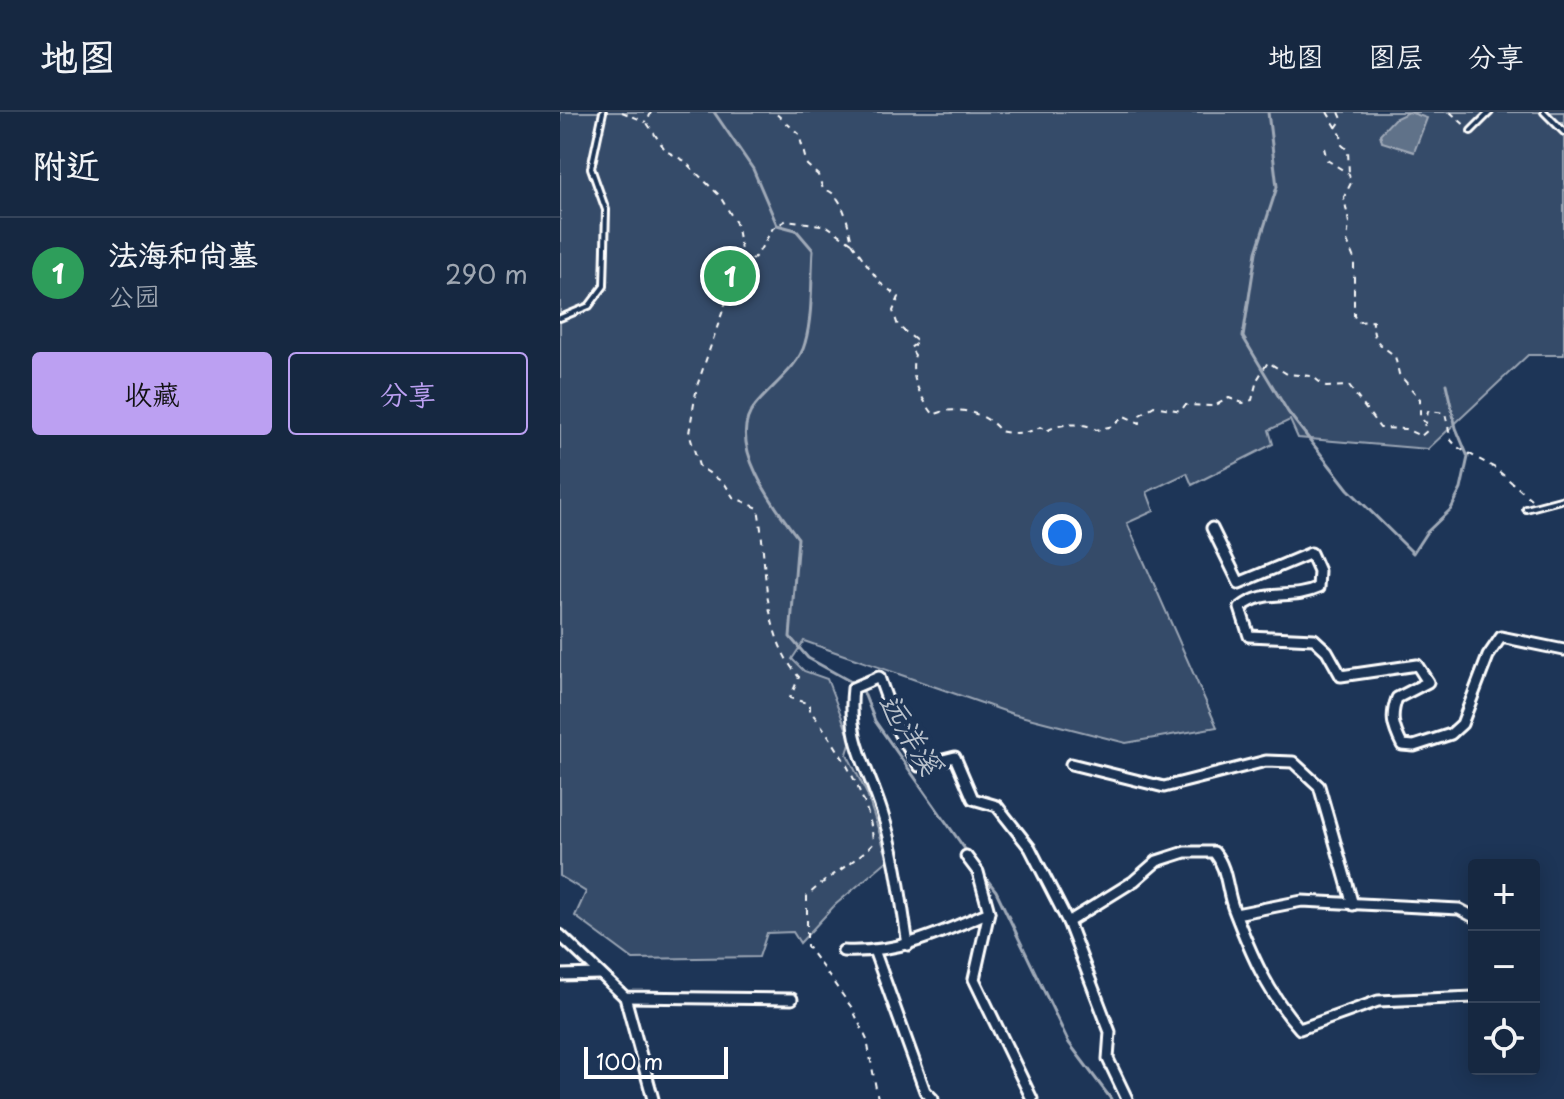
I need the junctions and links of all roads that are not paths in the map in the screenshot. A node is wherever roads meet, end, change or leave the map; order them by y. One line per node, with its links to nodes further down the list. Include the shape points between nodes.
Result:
1 (603, 112): 6 (lane, via 591,168 606,210 604,286 589,306)
2 (1490, 112): 4 (lane)
3 (1544, 112): 5 (lane)
4 (1471, 131)
5 (1564, 132)
6 (560, 318)
7 (1564, 499): 8 (lane)
8 (1526, 509)
9 (1212, 528): 10 (street, via 1239,583 1311,553 1319,571 1318,588 1254,596 1240,608 1249,636 1314,639 1341,676 1417,665 1428,682 1397,698 1392,711 1402,745 1451,734 1462,724 1488,656 1501,637)
10 (1564, 650)
11 (1071, 764): 13 (street, via 1164,787 1266,761 1293,762 1319,786)
12 (966, 856): 14 (street, via 978,872)
13 (1353, 905): 15 (street, via 1302,901); 16 (street, via 1459,909)
14 (989, 912): 19 (street); 29 (street, via 974,979)
15 (1236, 914): 17 (street, via 1223,863 1214,852 1185,852 1157,861); 25 (street, via 1273,999 1300,1029 1378,1001)
16 (1468, 914)
17 (1068, 922): 19 (street, via 1030,848 997,806 973,799 955,757 919,766 899,733 879,677 853,688 850,716 858,757 891,846); 30 (street, via 1110,1032 1108,1059)
18 (560, 935): 22 (street)
19 (908, 945): 20 (street)
20 (874, 950): 21 (street); 28 (street, via 925,1091)
21 (843, 951)
22 (600, 974): 23 (street); 24 (street)
23 (560, 975)
24 (625, 997): 26 (street); 27 (street)
25 (1468, 997)
26 (792, 999)
27 (653, 1099)
28 (933, 1099)
29 (1032, 1099)
30 (1127, 1099)

